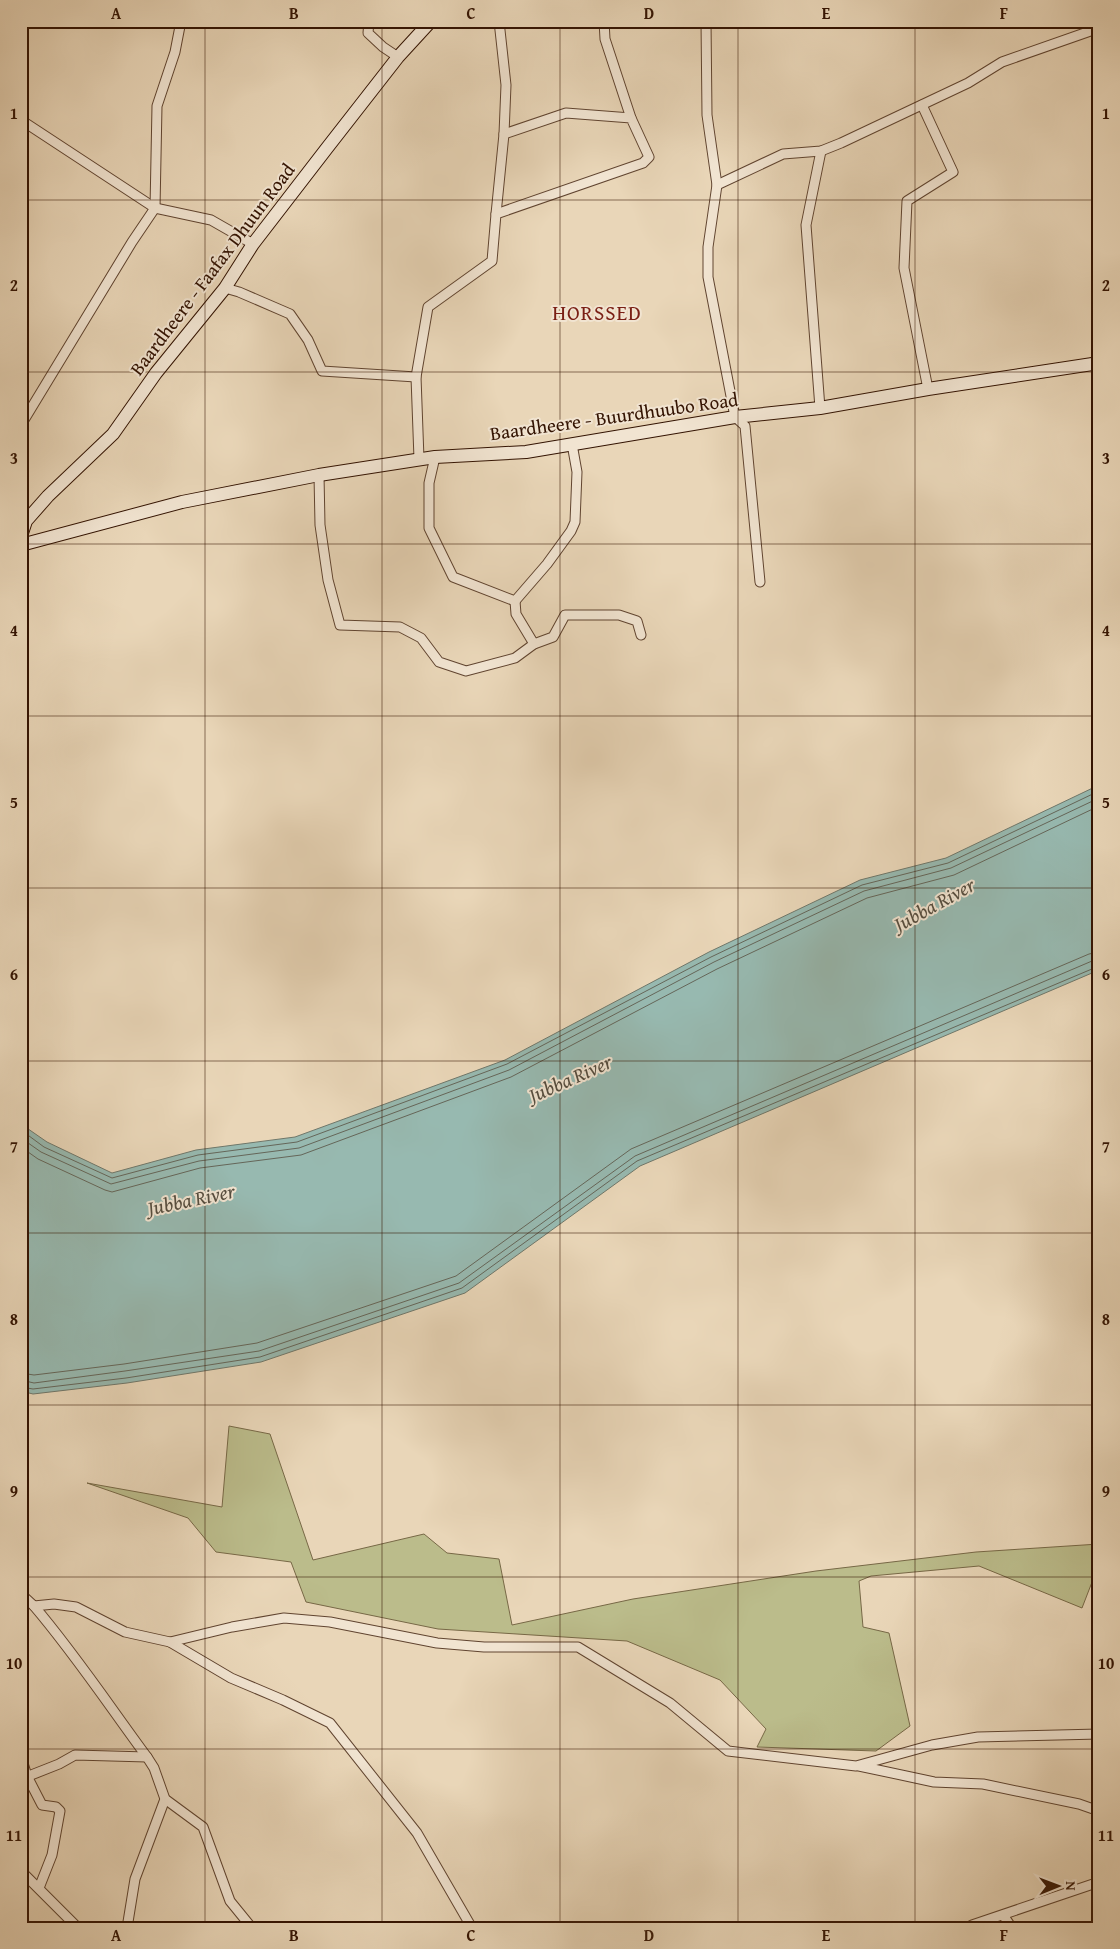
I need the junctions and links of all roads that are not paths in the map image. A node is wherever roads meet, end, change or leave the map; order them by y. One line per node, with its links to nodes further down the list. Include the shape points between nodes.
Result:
1 (181, 21): 15 (street, via 175,52 157,106)
2 (369, 21): 8 (street, via 368,33)
3 (431, 21): 8 (main road, Baardheere - Faafax Dhuun Road)
4 (499, 21): 12 (street, via 506,85)
5 (604, 21): 10 (street, via 605,39)
6 (706, 21): 14 (street, via 707,115)
7 (1099, 28): 9 (street, via 1002,62 968,83)
8 (398, 57): 17 (main road, Baardheere - Faafax Dhuun Road)
9 (922, 104): 13 (street); 21 (street, via 952,172 907,201 904,268)
10 (631, 118): 12 (street, via 566,113); 16 (street, via 649,157 643,163)
11 (21, 120): 15 (street)
12 (504, 134): 16 (street)
13 (821, 151): 14 (street, via 783,154); 22 (street, via 806,225)
14 (717, 185): 23 (street, via 708,246 708,277)
15 (155, 208): 17 (street, via 211,220); 24 (street)
16 (496, 214): 20 (street, via 492,261 428,307)
17 (254, 244): 18 (main road, Baardheere - Faafax Dhuun Road)
18 (225, 288): 20 (street, via 290,314 308,340 322,371); 29 (main road, Baardheere - Faafax Dhuun Road, via 156,373 113,434 48,496 26,521)
19 (1099, 364): 21 (main road, Baardheere - Buurdhuubo Road)
20 (416, 377): 27 (street)
21 (928, 389): 22 (main road, Baardheere - Buurdhuubo Road)
22 (820, 408): 23 (main road, Baardheere - Buurdhuubo Road)
23 (735, 417): 25 (main road, Baardheere - Buurdhuubo Road); 31 (street, via 745,426)
24 (21, 426)
25 (572, 444): 26 (main road, Baardheere - Buurdhuubo Road, via 526,452); 32 (street, via 577,472 572,531)
26 (435, 457): 27 (main road, Baardheere - Buurdhuubo Road); 32 (street, via 429,483 429,528 453,577)
27 (419, 460): 28 (main road, Baardheere - Buurdhuubo Road)
28 (319, 475): 30 (main road, Baardheere - Buurdhuubo Road, via 182,502); 34 (street, via 320,524 328,580 340,625 400,627 421,638 439,662 466,670 515,658)
29 (21, 536)
30 (21, 545)
31 (760, 582)
32 (515, 601): 34 (street, via 516,614)
33 (641, 634): 34 (street, via 637,621 619,615 565,615 553,636)
34 (534, 644)
35 (21, 1594): 36 (street)
36 (34, 1606): 37 (street, via 76,1607 125,1632); 39 (street)
37 (170, 1642): 41 (street, via 284,1618 330,1622 437,1643 484,1647 578,1647 670,1703 728,1751); 52 (street, via 230,1678 330,1723 417,1833)
38 (1099, 1734): 41 (street, via 978,1737 932,1745)
39 (148, 1757): 42 (street, via 75,1756); 43 (street)
40 (21, 1758): 42 (street)
41 (856, 1766): 44 (street, via 934,1782 983,1784 1079,1804)
42 (24, 1778): 47 (street, via 42,1805 56,1807 60,1812 52,1855)
43 (165, 1799): 50 (street, via 135,1879); 51 (street, via 203,1828 230,1901)
44 (1099, 1812)
45 (21, 1871): 47 (street)
46 (1099, 1882): 48 (street)
47 (39, 1888): 49 (street)
48 (1003, 1915): 53 (street); 54 (street)
49 (78, 1928)
50 (128, 1928)
51 (252, 1928)
52 (472, 1928)
53 (968, 1928)
54 (1012, 1928)

